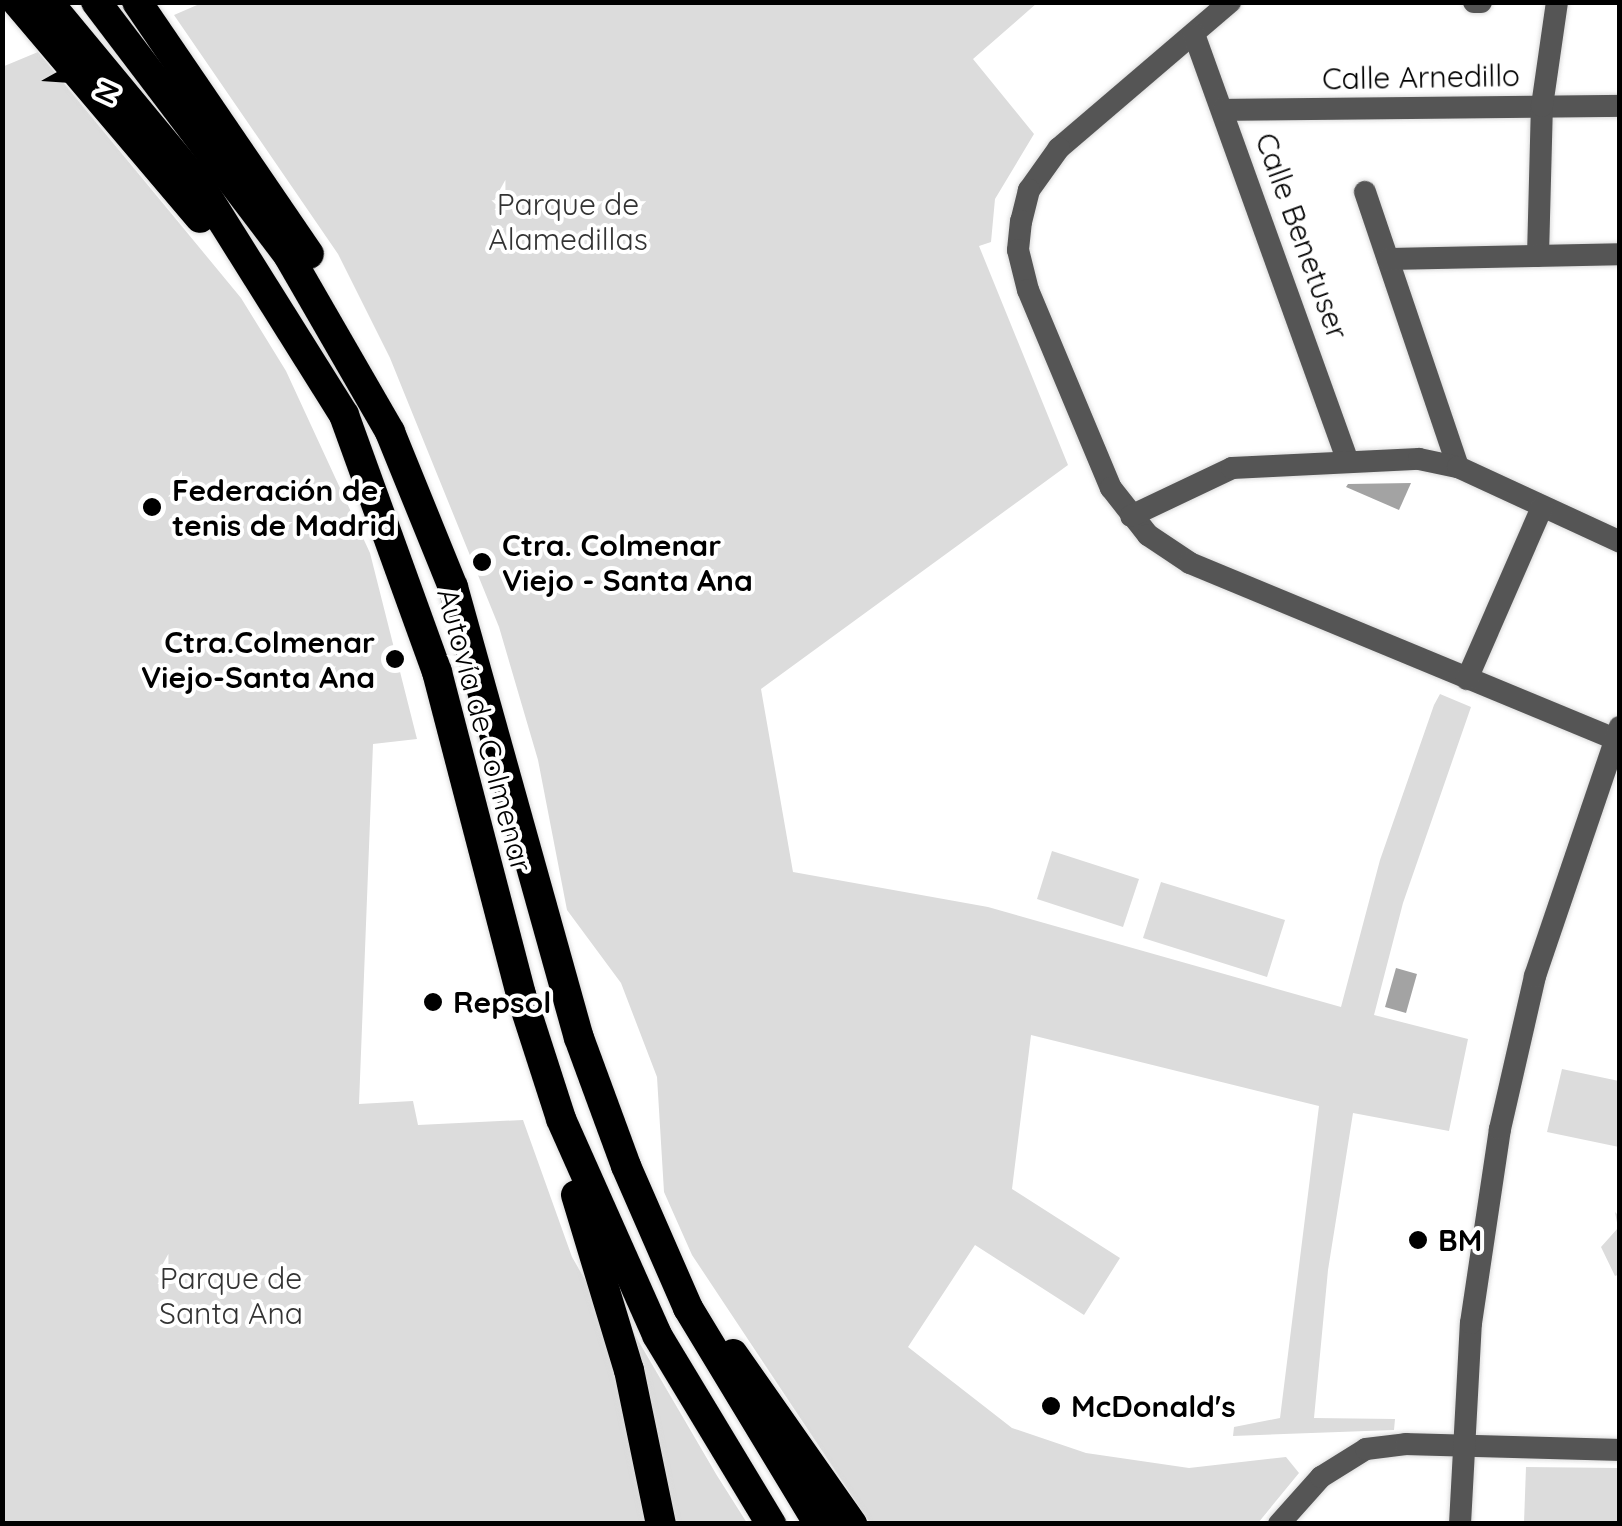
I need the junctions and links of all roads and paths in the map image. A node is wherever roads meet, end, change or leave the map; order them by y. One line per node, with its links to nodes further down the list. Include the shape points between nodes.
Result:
1 (17, 2): 16 (highway, via 243,273)
2 (48, 2): 16 (highway, Autovía de Colmenar, via 201,186 322,373)
3 (96, 2): 15 (highway, Autovía de Colmenar, via 288,256)
4 (137, 2): 15 (highway, via 291,224 342,317)
5 (1230, 2): 7 (street)
6 (1557, 2): 8 (street)
7 (1194, 34): 10 (street, Calle Benetuser); 20 (street, via 1060,148 1029,190 1021,221 1018,250 1028,290 1095,454)
8 (1542, 106): 9 (street, Calle Arnedillo); 10 (street, Calle Arnedillo); 13 (street)
9 (1620, 106)
10 (1224, 110): 17 (street, Calle Benetuser)
11 (1365, 192): 14 (street)
12 (1620, 254): 13 (street)
13 (1538, 256): 14 (street)
14 (1388, 259): 18 (street)
15 (359, 372): 25 (highway, Autovía de Colmenar, via 420,499 453,588 579,1038)
16 (364, 460): 24 (highway, Autovía de Colmenar, via 436,672 516,979)
17 (1348, 461): 18 (street, via 1419,459); 20 (street, via 1232,468)
18 (1458, 467): 19 (street)
19 (1542, 507): 21 (street); 22 (street)
20 (1131, 516): 22 (street, via 1190,563)
21 (1620, 542)
22 (1467, 680): 23 (street)
23 (1618, 736): 26 (street, via 1535,976 1500,1129 1471,1324)
24 (561, 1119): 28 (highway, via 580,1212 629,1370); 29 (highway, Autovía de Colmenar, via 657,1335)
25 (688, 1308): 30 (highway, Autovía de Colmenar); 31 (highway, via 738,1359)
26 (1461, 1447): 27 (street); 32 (street, via 1393,1445 1356,1453 1321,1477); 33 (street)
27 (1620, 1450)
28 (661, 1524)
29 (771, 1524)
30 (819, 1524)
31 (852, 1524)
32 (1279, 1524)
33 (1460, 1524)

